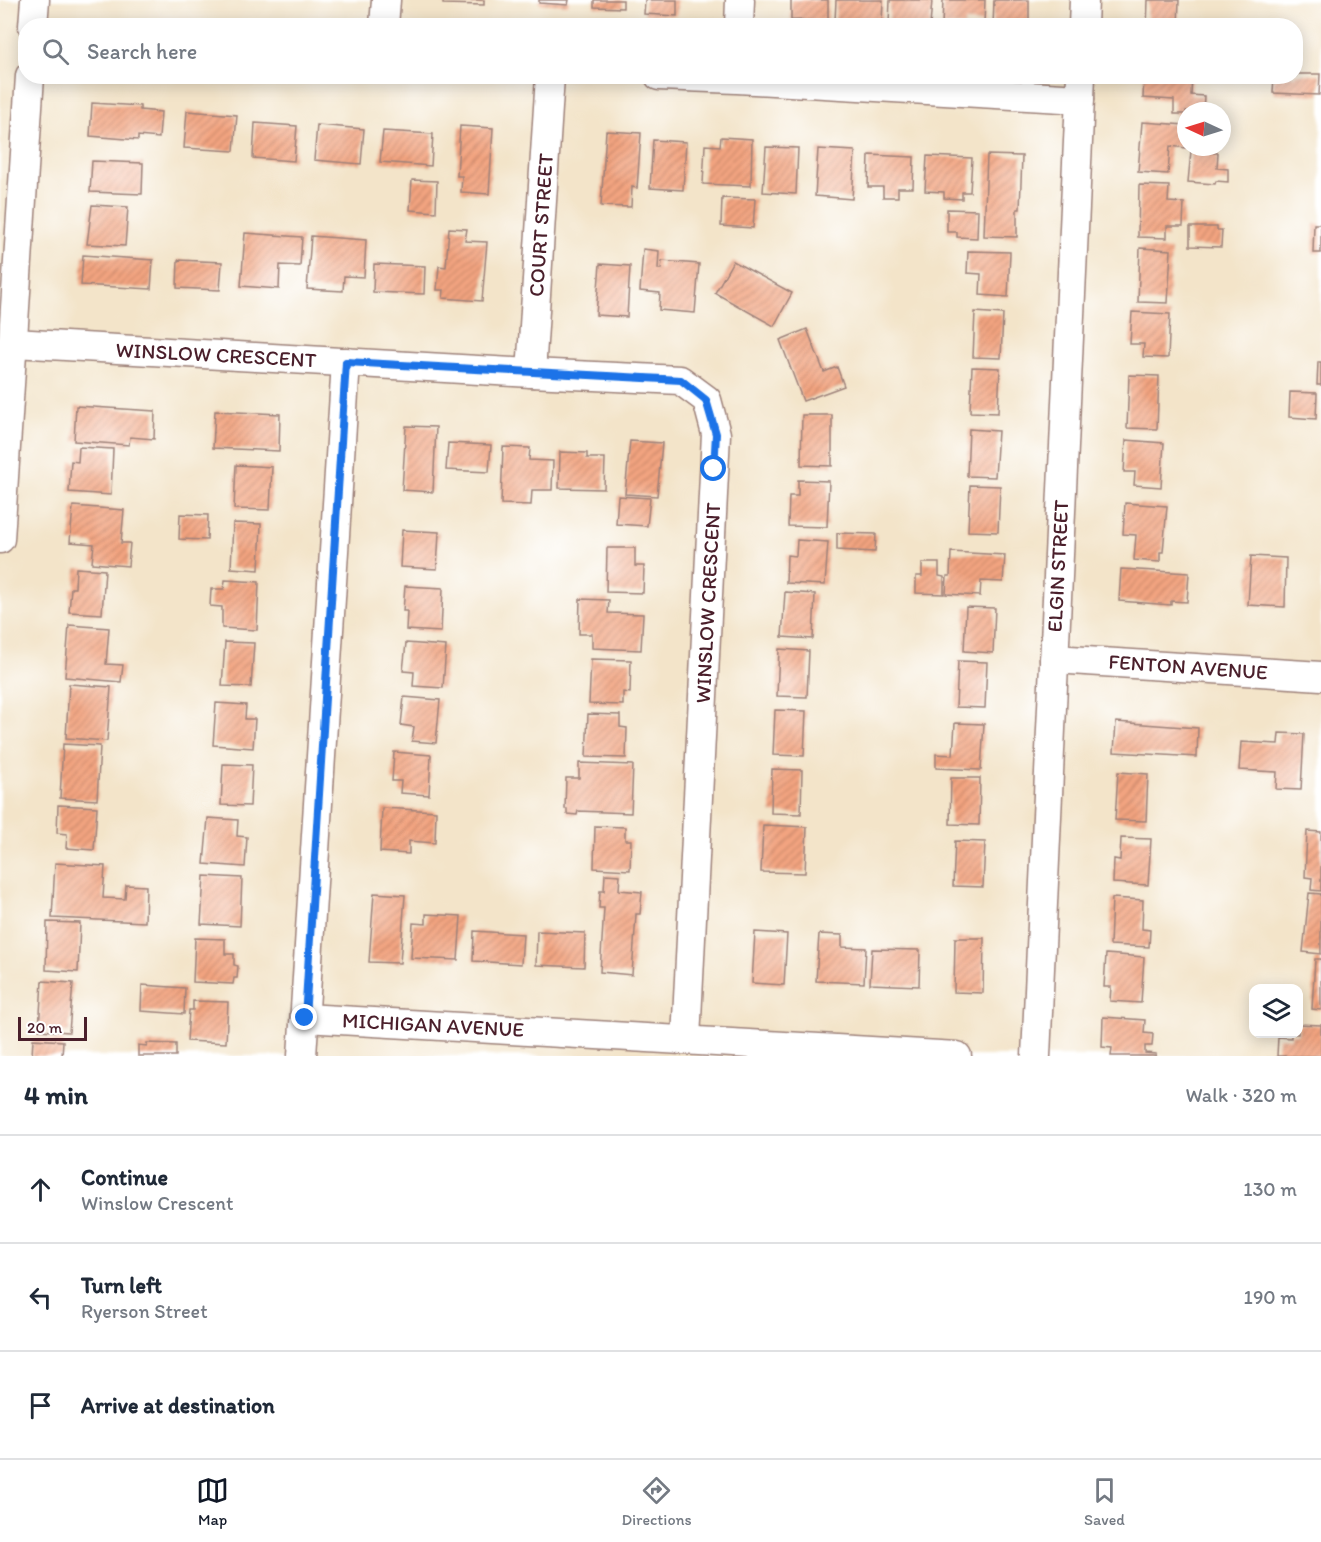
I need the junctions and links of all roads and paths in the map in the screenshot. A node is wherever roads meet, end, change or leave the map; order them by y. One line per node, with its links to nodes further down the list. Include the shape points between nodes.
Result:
1 (35, 0): 5 (street)
2 (386, 0): 6 (street)
3 (740, 0): 7 (street)
4 (1084, 0): 8 (street)
5 (34, 18)
6 (385, 18)
7 (739, 18)
8 (1083, 18)
9 (30, 84): 13 (street)
10 (549, 84): 15 (street, COURT STREET)
11 (943, 84): 12 (street)
12 (1080, 88): 17 (street, ELGIN STREET)
13 (14, 343): 14 (street, WINSLOW CRESCENT); 16 (street)
14 (346, 362): 15 (street, WINSLOW CRESCENT); 19 (street)
15 (531, 373): 20 (street, WINSLOW CRESCENT, via 681,380 706,400 716,434)
16 (0, 539)
17 (1054, 659): 18 (street, FENTON AVENUE); 23 (street, ELGIN STREET)
18 (1321, 676)
19 (305, 1018): 20 (street, MICHIGAN AVENUE); 21 (street)
20 (686, 1039): 22 (street, MICHIGAN AVENUE)
21 (302, 1056)
22 (957, 1056)
23 (1036, 1056)

